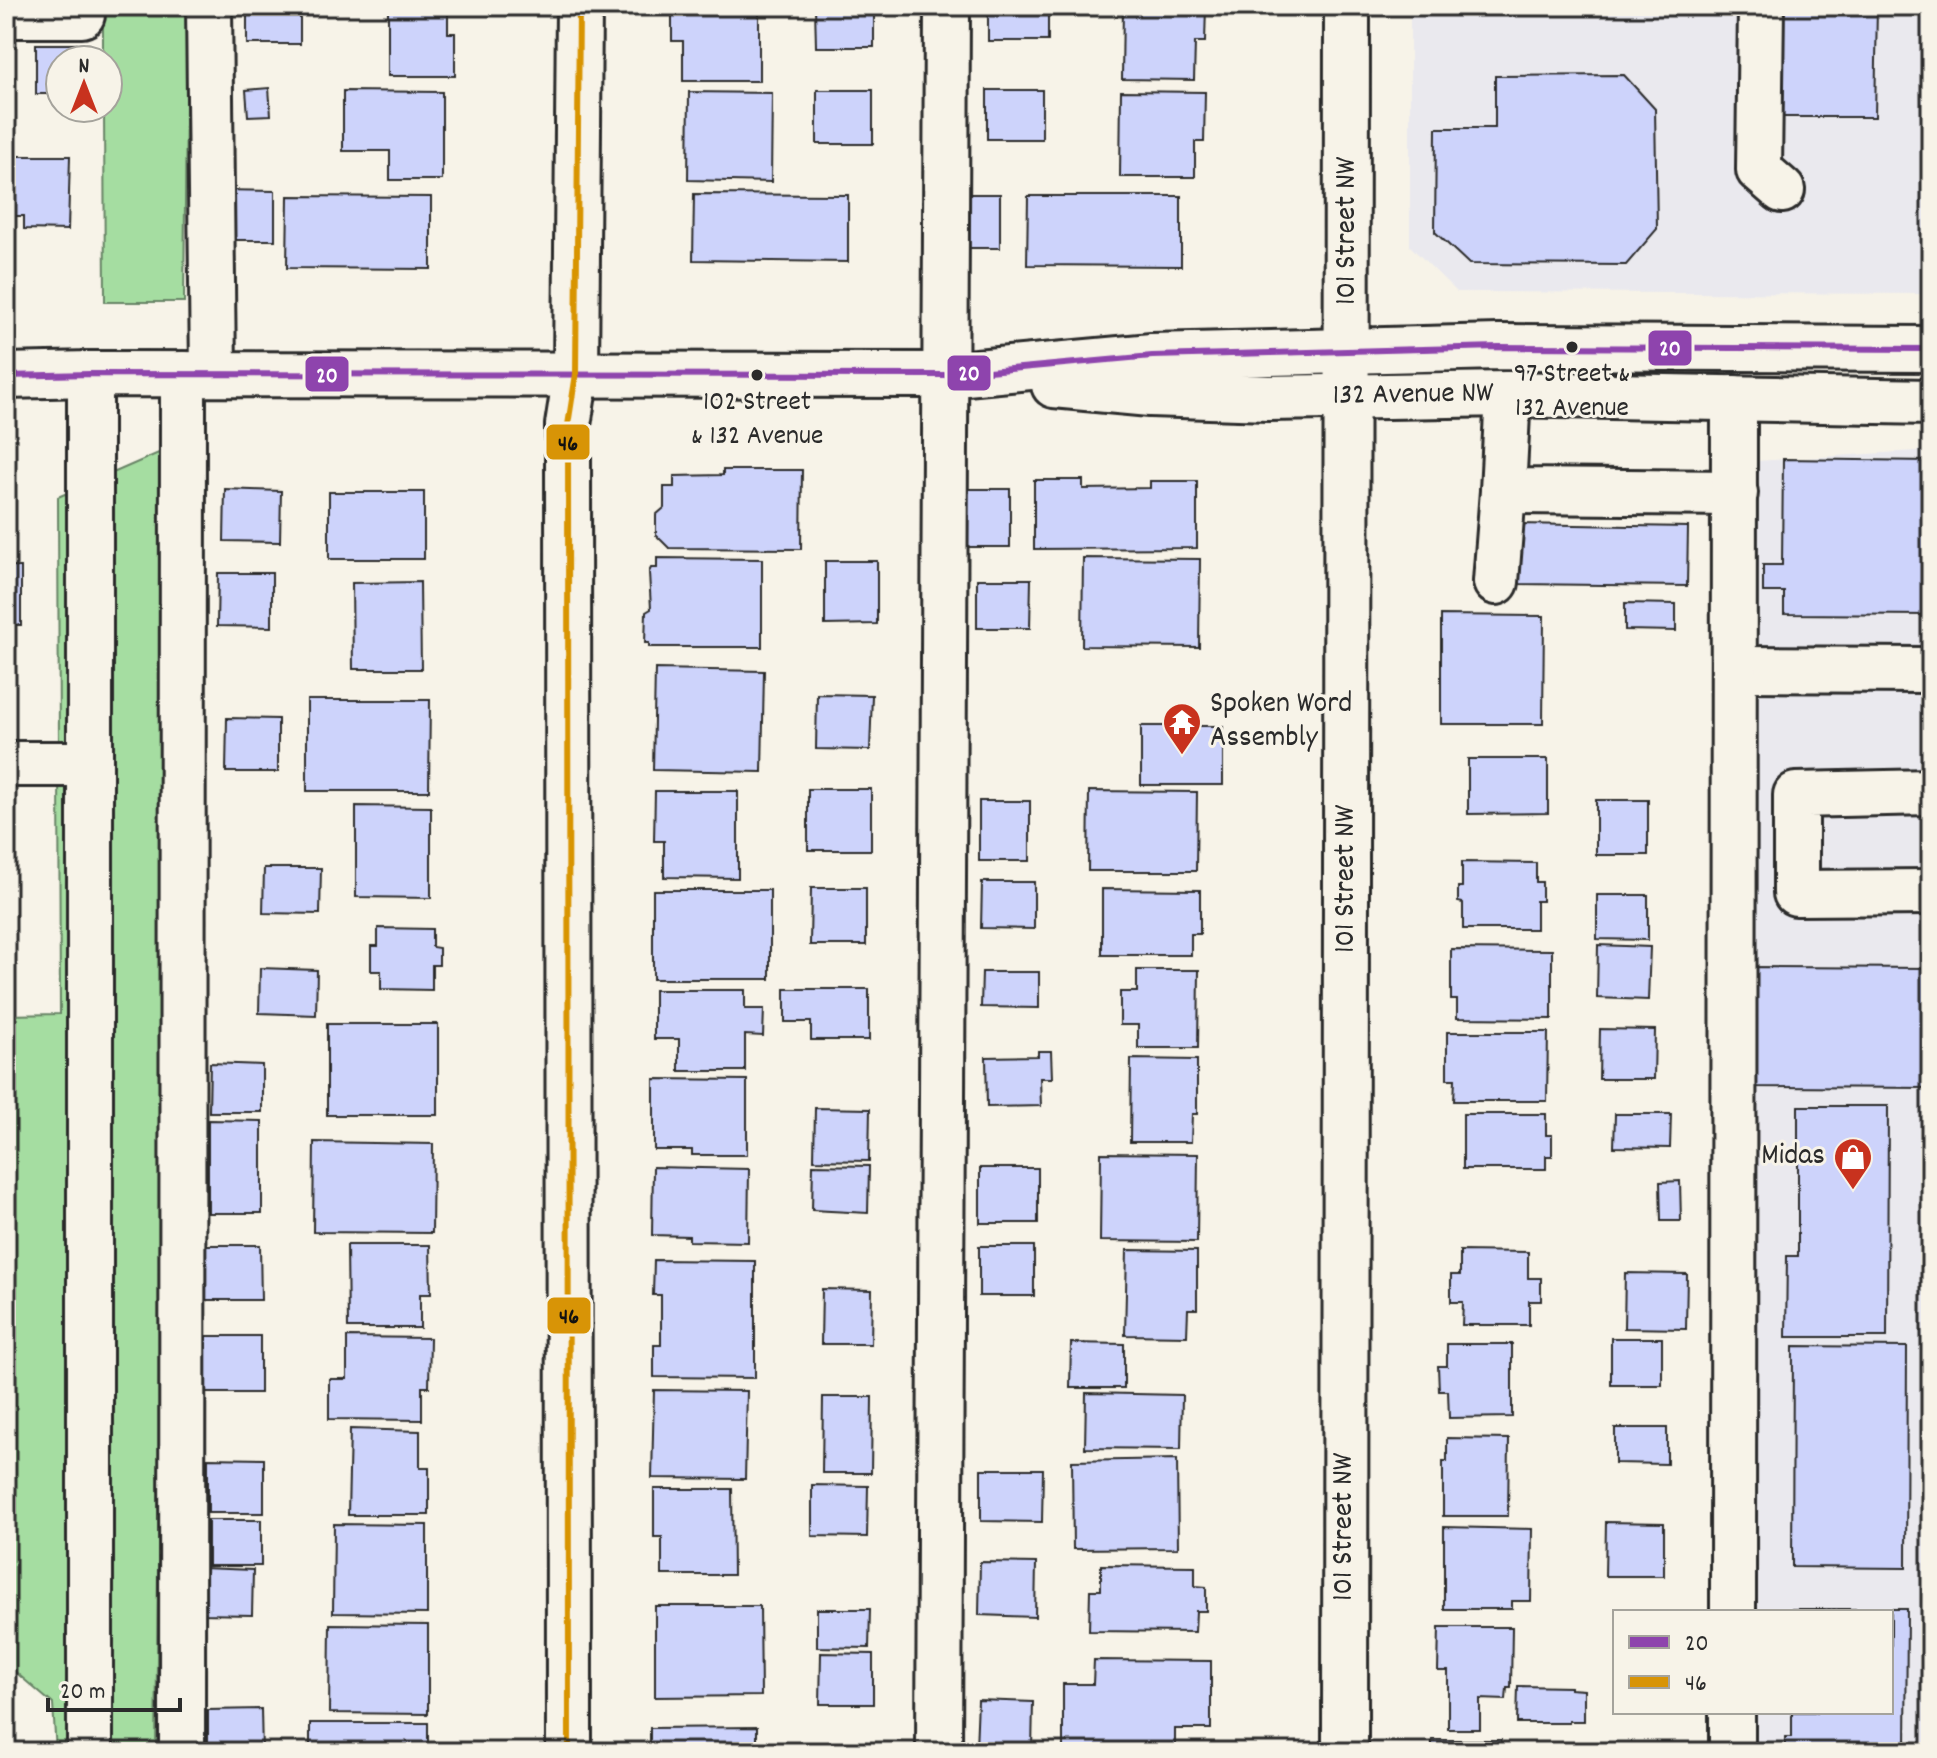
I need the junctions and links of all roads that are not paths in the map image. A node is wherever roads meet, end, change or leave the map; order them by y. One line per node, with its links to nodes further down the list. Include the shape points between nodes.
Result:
1 (209, 6): 12 (street)
2 (579, 6): 13 (street)
3 (947, 6): 14 (street)
4 (1347, 6): 10 (street, 101 Street NW)
5 (1761, 6): 8 (street, via 1759,170)
6 (6, 15): 7 (street)
7 (82, 15)
8 (1782, 190)
9 (1931, 349): 10 (street, 132 Avenue NW, via 1499,347)
10 (1348, 352): 14 (street, 132 Avenue NW, via 1152,356); 17 (street, 101 Street NW)
11 (90, 374): 12 (street, 132 Avenue NW); 15 (street, 132 Avenue NW); 26 (street)
12 (198, 374): 13 (street, 132 Avenue NW); 32 (street)
13 (576, 374): 14 (street, 132 Avenue NW); 33 (street, via 568,425)
14 (944, 375): 17 (street, 132 Avenue NW, via 1150,394); 34 (street)
15 (6, 376)
16 (1508, 394): 17 (street, 132 Avenue NW); 18 (street, 132 Avenue NW); 20 (street)
17 (1348, 397): 35 (street, 101 Street NW)
18 (1734, 398): 19 (street, 132 Avenue NW); 21 (street)
19 (1931, 402)
20 (1503, 491): 21 (street); 22 (street)
21 (1735, 493): 23 (street)
22 (1496, 582)
23 (1736, 669): 24 (street); 29 (street)
24 (1931, 670)
25 (6, 764): 26 (street)
26 (90, 764): 31 (street)
27 (1931, 792): 28 (street, via 1796,795 1796,893)
28 (1931, 892)
29 (1733, 1610)
30 (1732, 1714): 36 (street)
31 (90, 1752)
32 (182, 1752)
33 (569, 1752)
34 (939, 1752)
35 (1345, 1752)
36 (1732, 1752)

